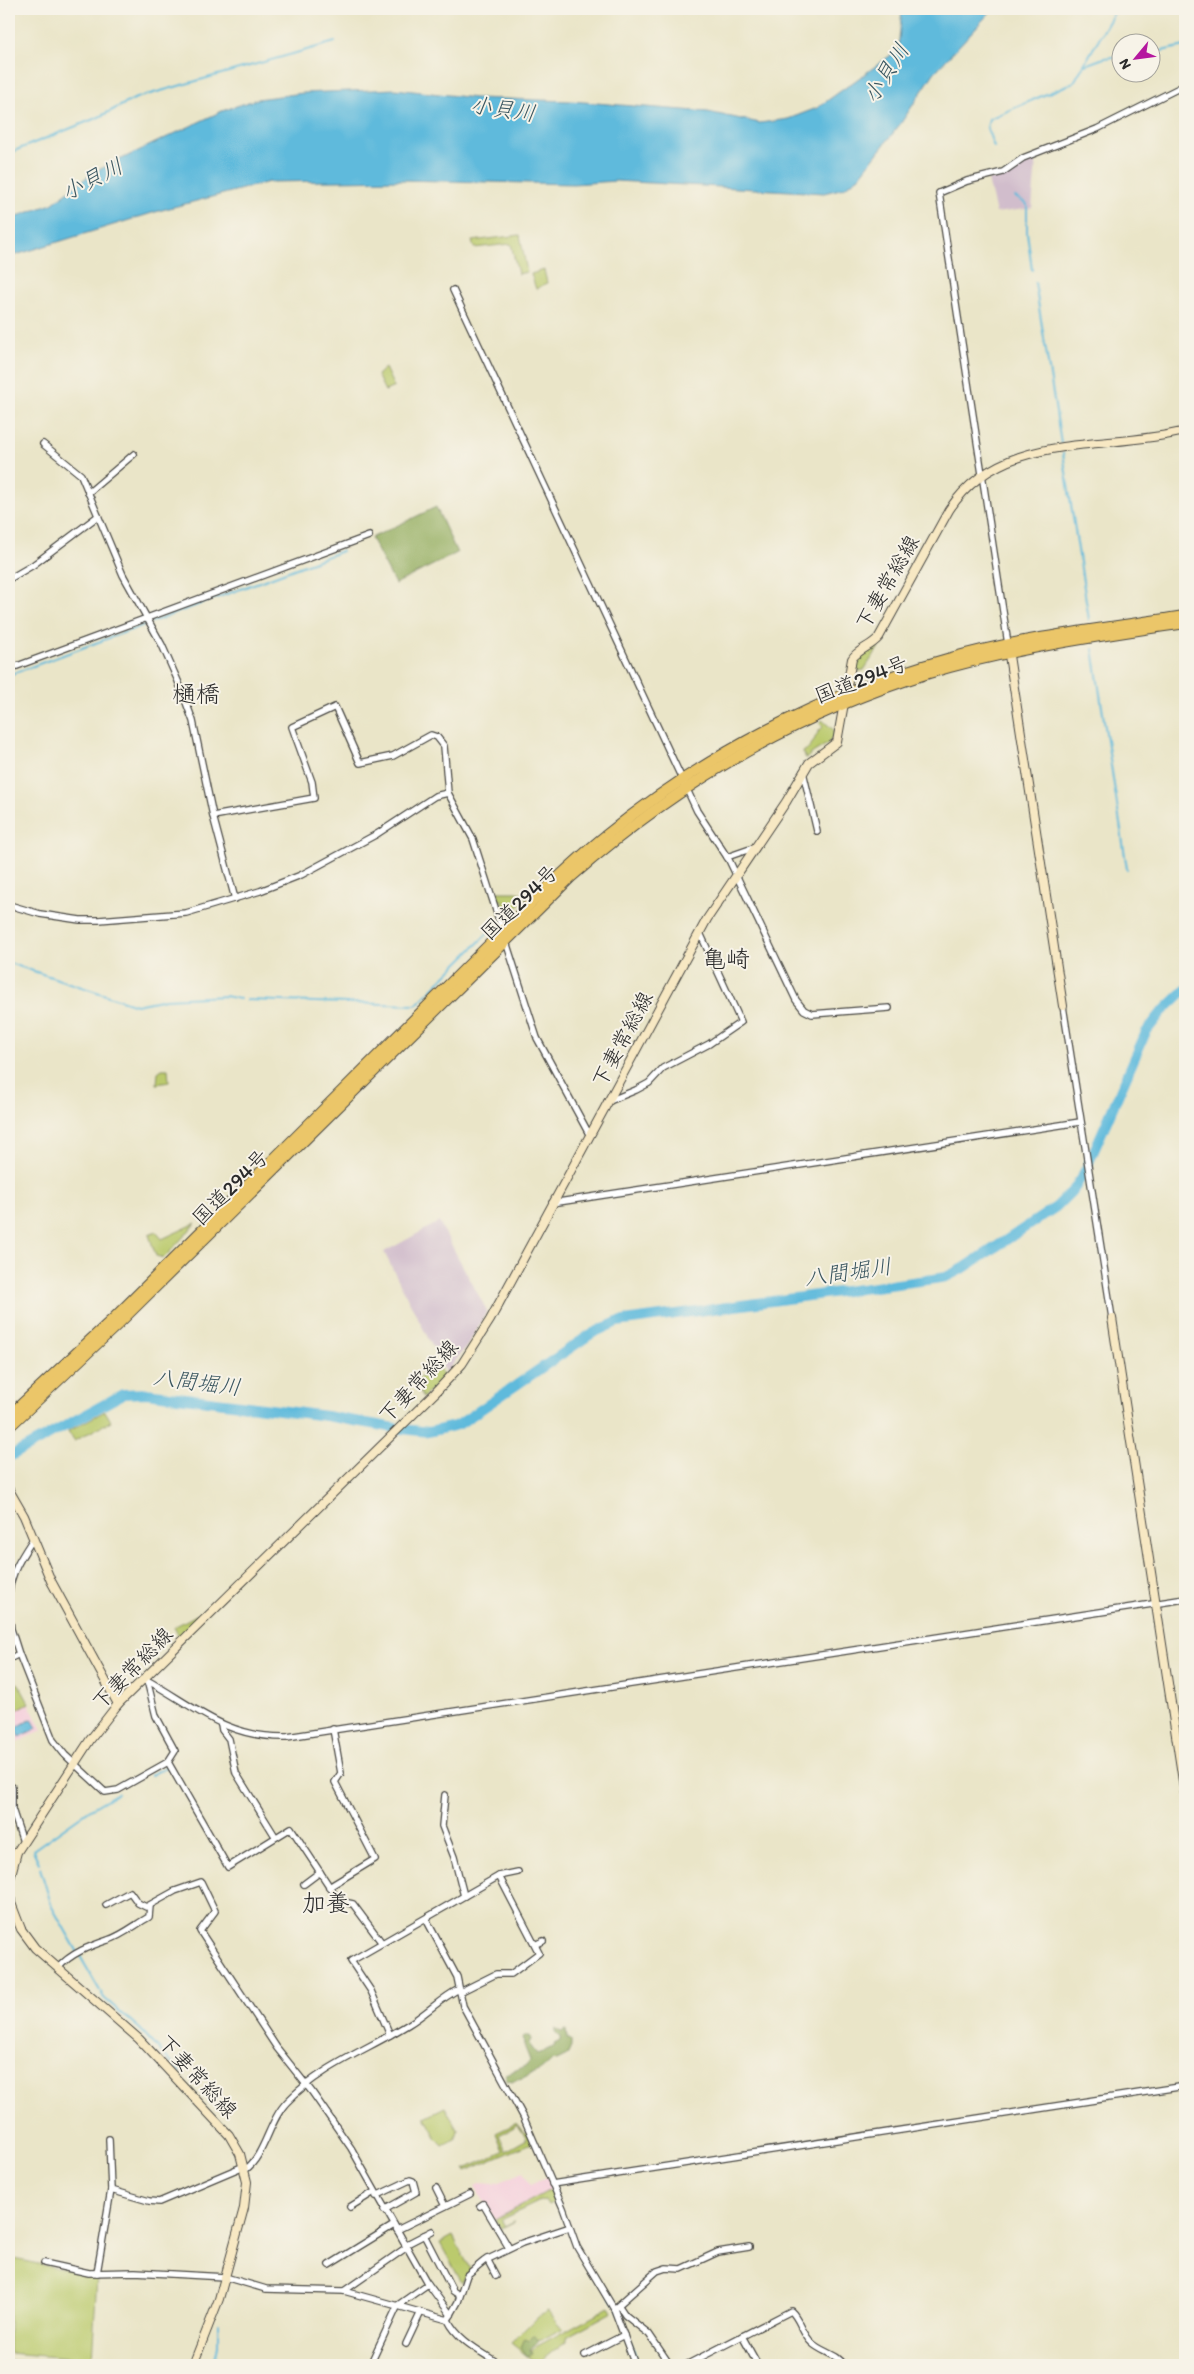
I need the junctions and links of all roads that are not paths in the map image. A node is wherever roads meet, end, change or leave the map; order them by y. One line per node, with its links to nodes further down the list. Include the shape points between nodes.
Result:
1 (1185, 85): 6 (street, via 1097,129 1023,158 1003,172 967,181 939,193)
2 (453, 290): 18 (street)
3 (1185, 431): 6 (main road, 下妻常総線, via 1029,453 1003,462)
4 (43, 444): 7 (street, via 81,475)
5 (134, 454): 7 (street)
6 (981, 475): 14 (street); 16 (main road, 下妻常総線, via 963,490 949,510 879,637 852,659)
7 (88, 493): 8 (street)
8 (98, 516): 10 (street); 12 (street, via 123,575)
9 (369, 536): 12 (street)
10 (9, 579)
11 (1185, 616): 14 (highway, 国道294号)
12 (148, 618): 15 (street); 20 (street, via 193,721)
13 (1185, 623): 14 (highway, 国道294号)
14 (1008, 649): 16 (highway, 国道294号); 29 (main road)
15 (9, 669)
16 (844, 699): 17 (main road, 下妻常総線, via 837,742 813,758); 18 (highway, 国道294号)
17 (804, 772): 21 (street); 22 (main road, 下妻常総線)
18 (684, 783): 23 (street, via 697,811); 28 (highway, 国道294号)
19 (448, 793): 20 (street, via 444,746 435,735 393,756 360,763 337,709 333,707 292,727 312,782 314,798); 25 (street, via 435,796 377,834 311,870); 28 (street, via 473,839)
20 (214, 816): 25 (street)
21 (817, 831)
22 (753, 848): 23 (street); 24 (main road, 下妻常総線)
23 (727, 857): 24 (street)
24 (736, 874): 27 (main road, 下妻常総線); 30 (street, via 792,993 804,1010 816,1014)
25 (236, 899): 26 (street, via 180,914 99,920 56,917)
26 (9, 905)
27 (700, 933): 31 (main road, 下妻常総線); 31 (street, via 741,1022 703,1048 663,1068 636,1090)
28 (505, 934): 33 (street, via 537,1038); 36 (highway, 国道294号, via 113,1319); 37 (highway, 国道294号, via 105,1337)
29 (1063, 1006): 32 (street)
30 (889, 1008)
31 (608, 1102): 33 (main road, 下妻常総線)
32 (1080, 1122): 34 (street); 35 (street)
33 (589, 1134): 34 (main road, 下妻常総線)
34 (552, 1203): 46 (main road, 下妻常総線, via 486,1326 455,1373)
35 (1112, 1318): 42 (main road)
36 (9, 1416)
37 (9, 1427)
38 (9, 1490): 39 (main road)
39 (33, 1538): 40 (street, via 10,1579); 47 (main road, via 51,1581)
40 (9, 1593)
41 (1185, 1599): 42 (street)
42 (1156, 1604): 49 (street); 53 (main road)
43 (9, 1613): 44 (street)
44 (19, 1654): 45 (street); 51 (street, via 53,1740)
45 (9, 1659)
46 (145, 1679): 47 (main road, 下妻常総線); 48 (street); 50 (street, via 156,1716 175,1751)
47 (118, 1704): 51 (main road, 下妻常総線)
48 (221, 1724): 49 (street, via 242,1733 273,1737); 55 (street, via 229,1739 236,1773)
49 (333, 1729): 62 (street, via 341,1773 335,1782 375,1859)
50 (168, 1762): 51 (street, via 108,1792); 55 (street, via 228,1867)
51 (75, 1763): 56 (main road, 下妻常総線)
52 (12, 1788): 56 (street, via 12,1809)
53 (1185, 1794)
54 (446, 1795): 63 (street, via 442,1826)
55 (275, 1836): 57 (street, via 291,1828)
56 (23, 1842): 61 (main road, 下妻常総線, via 12,1866)
57 (320, 1872): 60 (street); 62 (street)
58 (518, 1872): 59 (street)
59 (499, 1876): 63 (street); 69 (street, via 515,1911)
60 (304, 1884)
61 (9, 1887): 70 (main road, 下妻常総線, via 12,1909 20,1929 34,1948)
62 (330, 1887): 68 (street, via 338,1901 353,1904)
63 (464, 1896): 66 (street)
64 (106, 1905): 65 (street, via 130,1892 140,1905)
65 (150, 1906): 70 (street, via 149,1917 78,1953); 73 (street, via 176,1890 201,1882 215,1911 200,1931)
66 (426, 1919): 68 (street); 71 (street, via 457,1977)
67 (543, 1941): 69 (street)
68 (382, 1943): 72 (street, via 351,1960 371,1991)
69 (536, 1944): 71 (street, via 538,1955 511,1974 496,1974)
70 (58, 1968): 76 (main road, 下妻常総線, via 158,2057 229,2135)
71 (459, 1991): 72 (street); 77 (street, via 524,2116)
72 (390, 2035): 73 (street, via 340,2061)
73 (306, 2086): 76 (street, via 284,2105 253,2163); 80 (street, via 351,2148)
74 (1185, 2086): 77 (street)
75 (109, 2139): 79 (street)
76 (245, 2168): 79 (street, via 159,2202); 98 (main road, 下妻常総線, via 244,2208)
77 (552, 2184): 86 (street)
78 (436, 2188): 82 (street)
79 (112, 2190): 96 (street)
80 (375, 2194): 84 (street); 85 (street); 85 (street, via 413,2181 416,2192)
81 (470, 2194): 82 (street)
82 (445, 2206): 87 (street)
83 (480, 2206): 92 (street, via 483,2204)
84 (350, 2207)
85 (384, 2210): 87 (street)
86 (570, 2227): 92 (street); 103 (street, via 583,2259)
87 (395, 2228): 90 (street); 95 (street)
88 (432, 2231): 89 (street)
89 (424, 2236): 90 (street); 101 (street, via 453,2291)
90 (406, 2246): 99 (street); 100 (street)
91 (749, 2247): 103 (street, via 718,2252 681,2268 657,2271)
92 (509, 2248): 93 (street)
93 (487, 2259): 97 (street); 101 (street, via 467,2275)
94 (44, 2263): 96 (street)
95 (329, 2265)
96 (97, 2273): 98 (street)
97 (496, 2276)
98 (225, 2277): 100 (street, via 266,2289); 110 (main road, 下妻常総線)
99 (428, 2284): 102 (street); 105 (street)
100 (344, 2291): 102 (street)
101 (459, 2295): 105 (street)
102 (398, 2305): 104 (street); 111 (street)
103 (617, 2308): 106 (street); 114 (street, via 649,2334)
104 (421, 2312): 105 (street); 108 (street)
105 (449, 2317): 112 (street, via 454,2330 467,2342)
106 (624, 2334): 109 (street); 113 (street)
107 (742, 2336): 115 (street); 116 (street); 117 (street, via 791,2311 808,2340)
108 (406, 2344)
109 (585, 2355)
110 (193, 2365)
111 (370, 2365)
112 (501, 2365)
113 (635, 2365)
114 (670, 2365)
115 (686, 2365)
116 (758, 2365)
117 (844, 2365)

